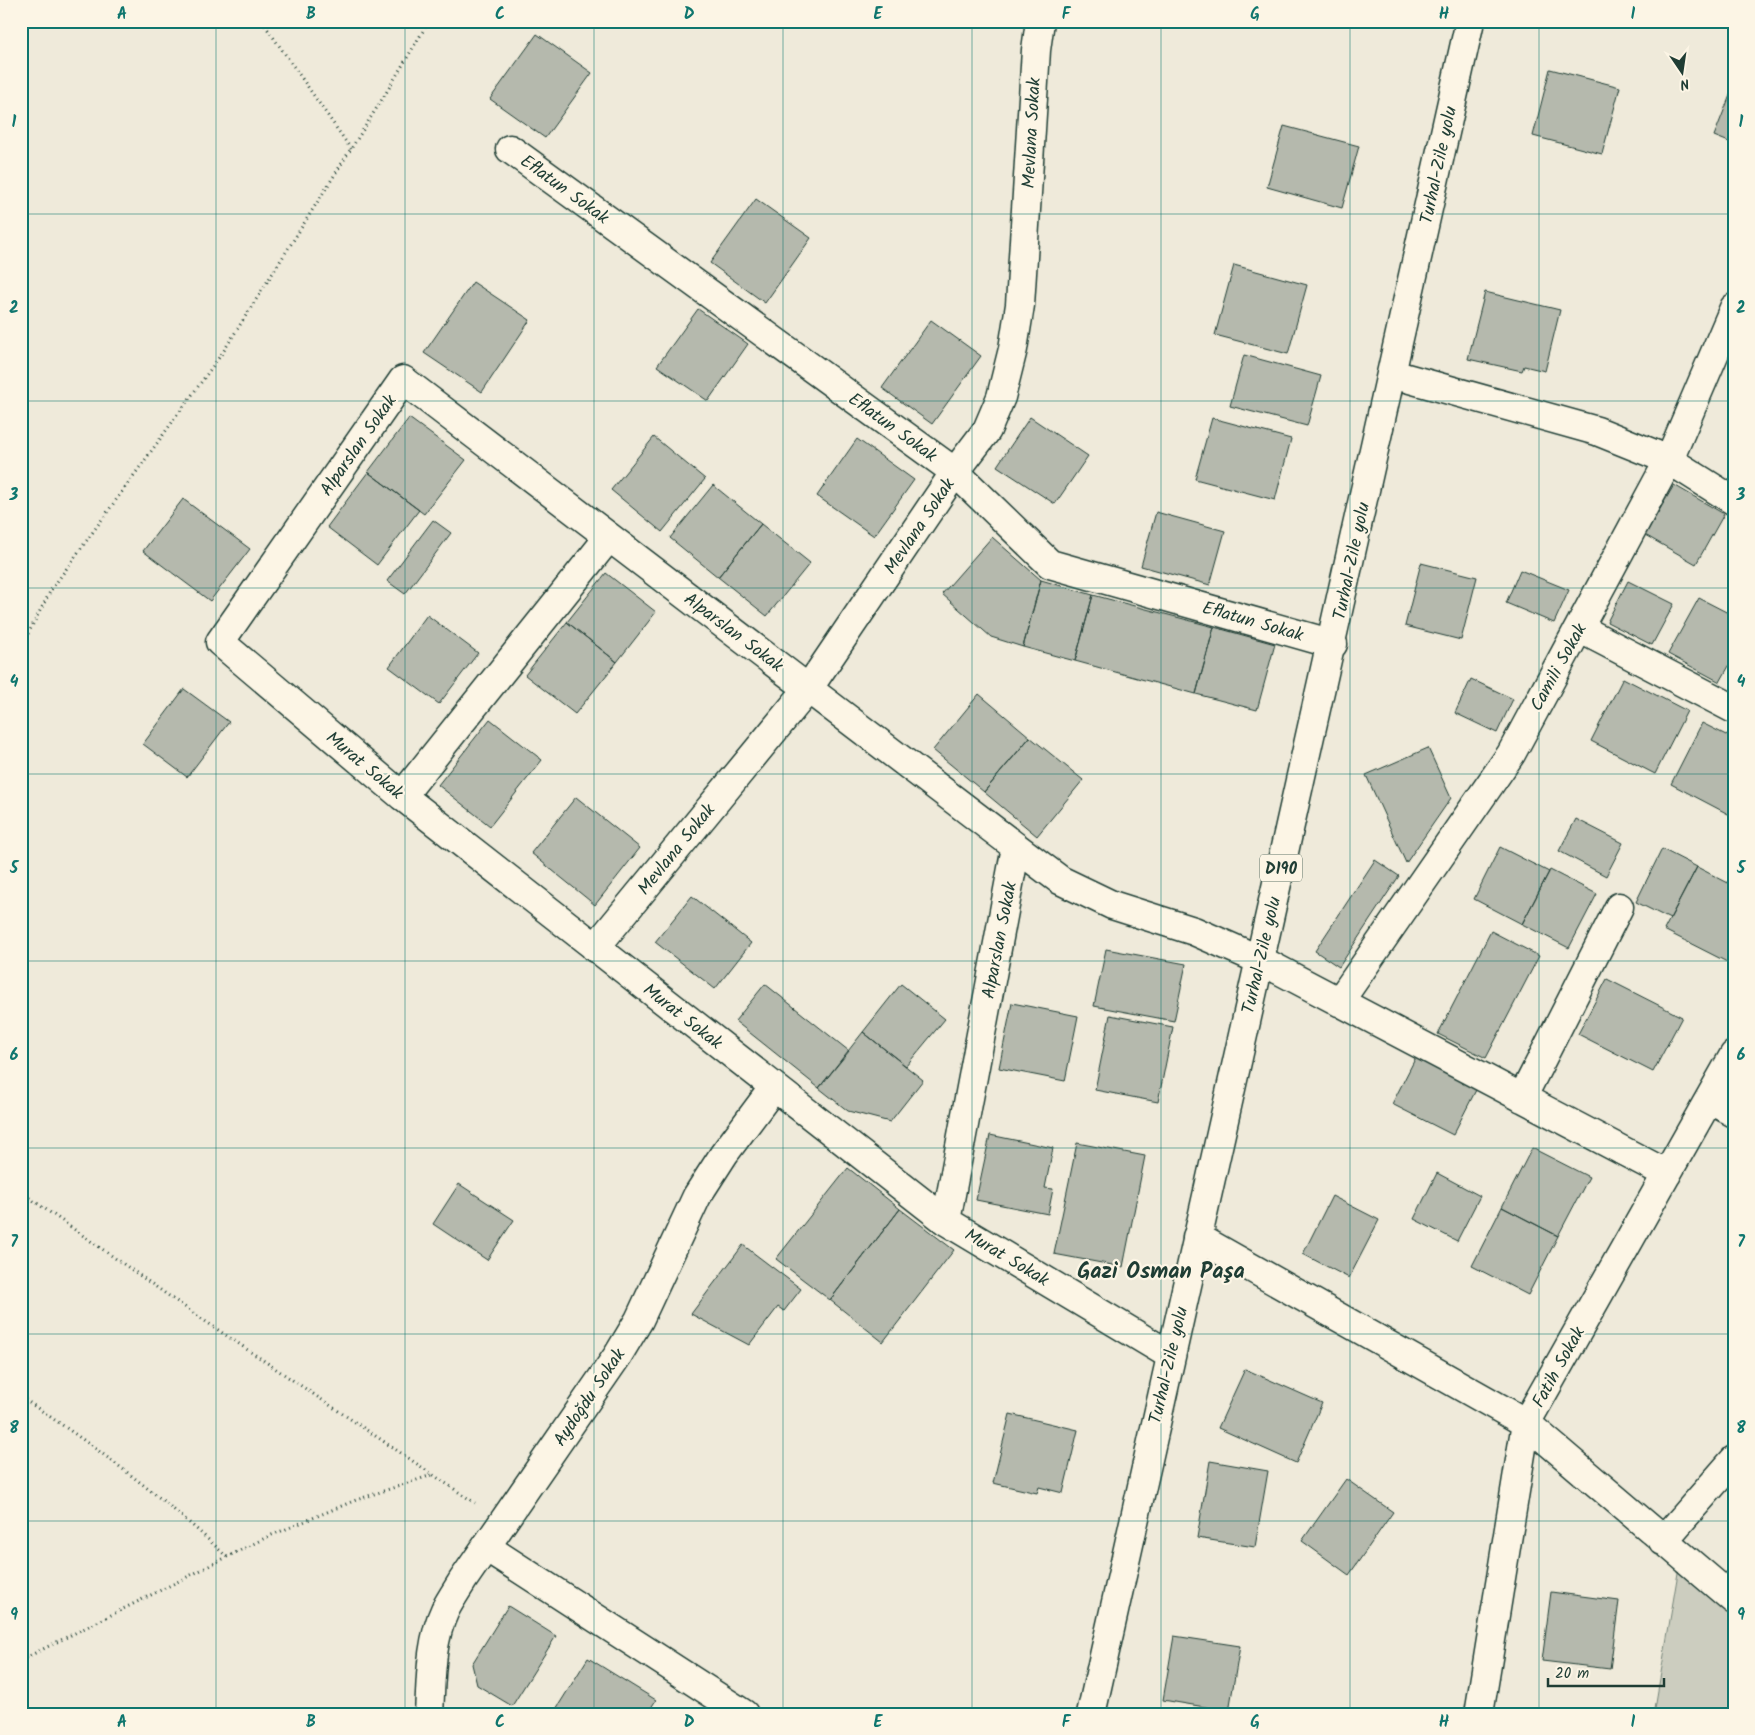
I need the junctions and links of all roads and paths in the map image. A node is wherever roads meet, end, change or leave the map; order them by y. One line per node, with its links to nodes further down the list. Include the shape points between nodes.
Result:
1 (262, 21): 6 (path)
2 (429, 21): 6 (path)
3 (1040, 21): 10 (street, Mevlana Sokak, via 1020,305 1013,349 1001,397 987,430)
4 (1470, 21): 8 (street, Turhal-Zile yolu / D190)
5 (510, 149): 10 (street, Eflatun Sokak)
6 (351, 150): 16 (path, via 223,352 51,590)
7 (1734, 308): 9 (street, Camili Sokak)
8 (1392, 374): 9 (street, via 1597,431); 15 (street, Turhal-Zile yolu / D190)
9 (1668, 460): 11 (street); 13 (street, Camili Sokak)
10 (955, 472): 15 (street, Eflatun Sokak, via 1050,564); 17 (street, Mevlana Sokak)
11 (1734, 501)
12 (609, 537): 14 (street, Alparslan Sokak, via 403,380); 17 (street, Alparslan Sokak); 19 (street)
13 (1579, 628): 18 (street); 24 (street, Camili Sokak, via 1511,754)
14 (220, 642): 19 (street, Murat Sokak)
15 (1333, 644): 23 (street, Turhal-Zile yolu / D190)
16 (21, 646)
17 (808, 689): 20 (street, Alparslan Sokak); 22 (street, Mevlana Sokak)
18 (1734, 709)
19 (402, 796): 22 (street, Murat Sokak)
20 (1016, 846): 23 (street, via 1060,880 1112,905 1194,931); 32 (street, Alparslan Sokak)
21 (1619, 906): 27 (street)
22 (595, 948): 26 (street, Murat Sokak)
23 (1260, 960): 24 (street); 33 (street, Turhal-Zile yolu / D190)
24 (1340, 1002): 27 (street)
25 (1734, 1055): 28 (street, Fatih Sokak)
26 (774, 1087): 32 (street, Murat Sokak); 39 (street, Aydoğdu Sokak, via 697,1196 639,1320 618,1355)
27 (1522, 1098): 30 (street)
28 (1709, 1099): 29 (street); 30 (street, Fatih Sokak)
29 (1734, 1113)
30 (1667, 1174): 36 (street, Fatih Sokak)
31 (21, 1192): 38 (path)
32 (946, 1221): 34 (street, Murat Sokak)
33 (1197, 1237): 34 (street, Turhal-Zile yolu / D190); 36 (street)
34 (1170, 1355): 47 (street, Turhal-Zile yolu / D190)
35 (21, 1397): 42 (path, via 83,1440 198,1529)
36 (1526, 1423): 40 (street); 48 (street, Fatih Sokak)
37 (1734, 1460): 40 (street)
38 (433, 1475): 39 (path); 42 (path, via 356,1500)
39 (503, 1522): 41 (street, Aydoğdu Sokak)
40 (1663, 1540): 43 (street)
41 (486, 1547): 45 (street, Aydoğdu Sokak, via 445,1610 435,1644); 46 (street)
42 (227, 1557): 44 (path)
43 (1734, 1600)
44 (21, 1660)
45 (429, 1714)
46 (744, 1714)
47 (1091, 1714)
48 (1479, 1714)

